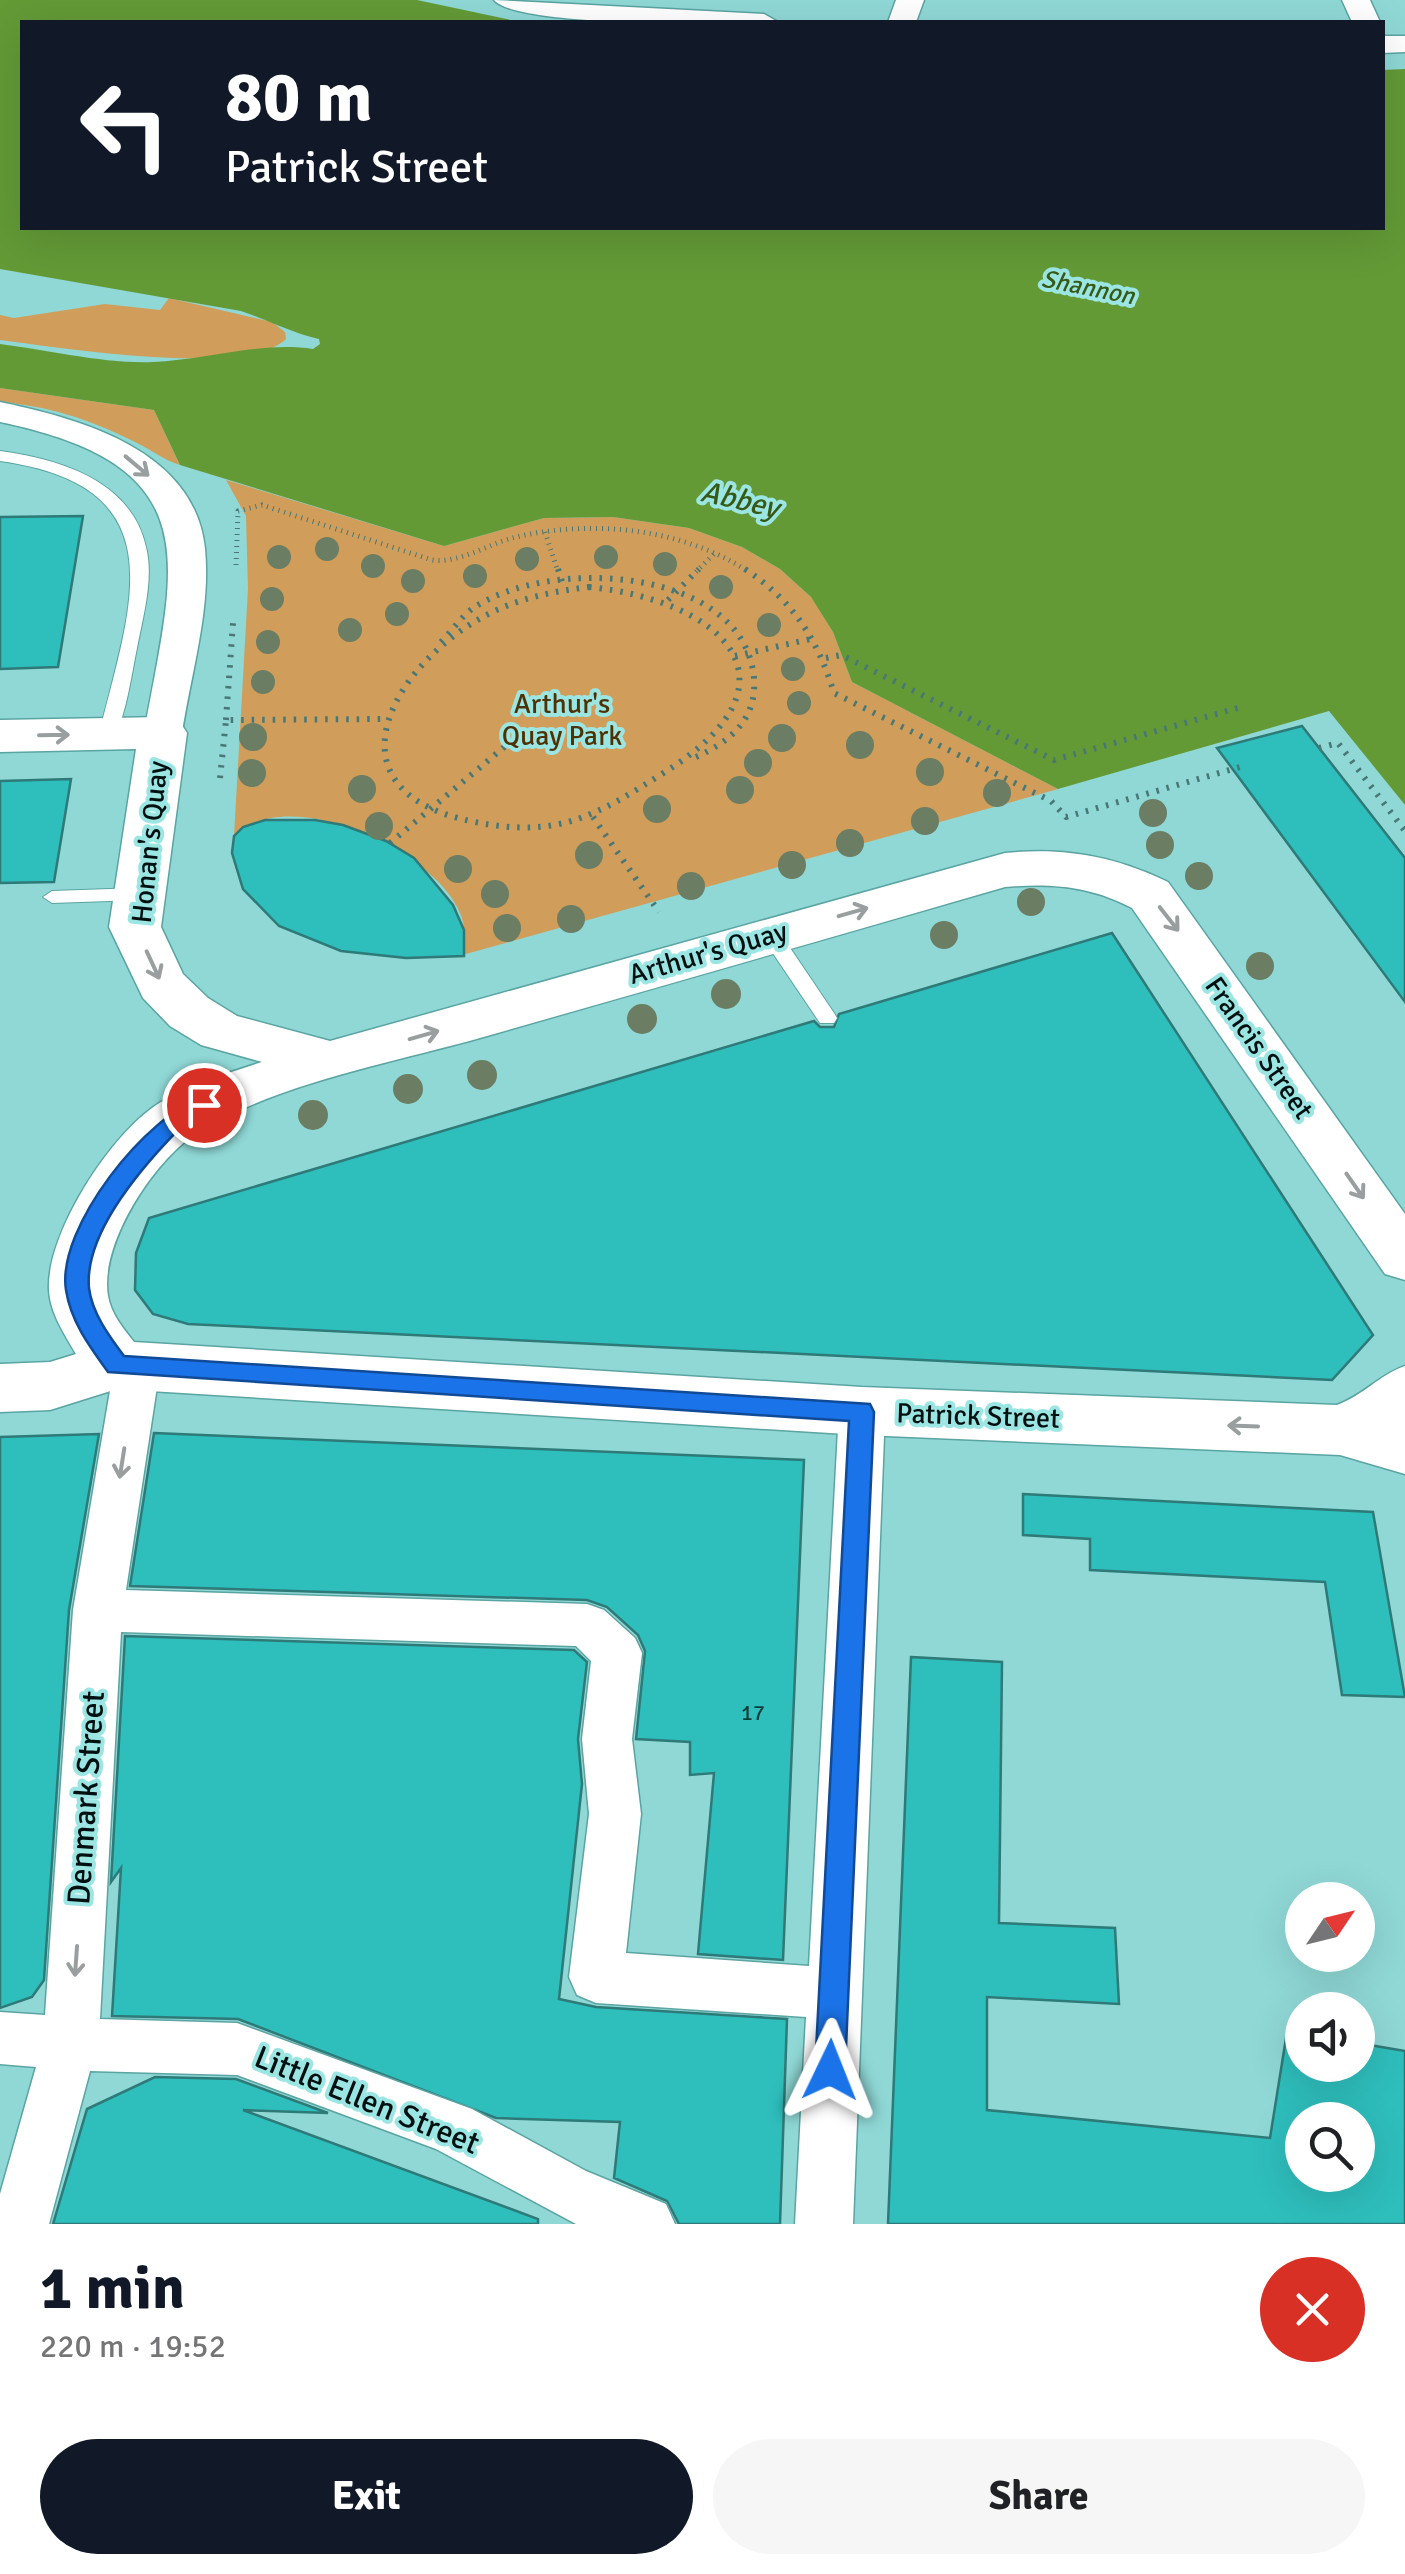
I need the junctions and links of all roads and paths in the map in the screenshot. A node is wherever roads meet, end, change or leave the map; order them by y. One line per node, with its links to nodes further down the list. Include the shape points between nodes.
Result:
1 (508, 0): 2 (street)
2 (575, 5): 3 (street)
3 (742, 20)
4 (0, 412): 26 (street, Honan's Quay, one-way to 26, via 52,421 114,448 158,486 181,523 186,583)
5 (0, 456): 27 (lane, via 66,469 96,485 116,504 140,548 130,642)
6 (545, 532): 7 (path, via 644,533); 8 (path, via 441,563 262,505 238,511); 9 (path)
7 (715, 553): 12 (path); 16 (path, via 762,577 794,605)
8 (236, 572)
9 (560, 578): 10 (path); 11 (path); 12 (path, via 606,576)
10 (564, 588): 13 (path, via 618,588); 14 (path)
11 (503, 592): 14 (path); 17 (path, via 448,628)
12 (677, 592): 13 (path); 18 (path, via 720,615)
13 (668, 600): 19 (path, via 710,625)
14 (512, 602): 17 (path, via 459,628)
15 (234, 607): 25 (path)
16 (815, 638): 18 (path); 20 (path)
17 (438, 647): 24 (path)
18 (751, 653): 19 (path); 23 (path, via 758,681)
19 (735, 656): 22 (path)
20 (826, 658): 21 (path, via 842,655 1054,760); 32 (path, via 834,693 1051,801 1066,818)
21 (1244, 706)
22 (735, 708): 23 (path); 31 (path)
23 (752, 712): 31 (path, via 739,733)
24 (384, 719): 25 (path); 34 (path, via 388,766 406,790)
25 (226, 720): 33 (path)
26 (162, 733): 27 (main road); 39 (main road, Honan's Quay)
27 (108, 734): 28 (main road, one-way to 27)
28 (0, 736)
29 (509, 744): 34 (path)
30 (1319, 748): 36 (path, via 1338,743)
31 (690, 759): 35 (path)
32 (1240, 767)
33 (220, 778)
34 (433, 808): 35 (path, via 516,829); 37 (path)
35 (594, 817): 41 (path)
36 (1405, 831)
37 (390, 843)
38 (1089, 868): 42 (main road, Arthur's Quay, one-way to 38, via 1004,870); 45 (main road, Francis Street, one-way to 45, via 1150,895)
39 (139, 894): 40 (lane); 44 (main road, Honan's Quay, one-way to 44, via 136,927 162,984 189,1012 220,1031)
40 (52, 897)
41 (659, 912)
42 (771, 935): 43 (lane); 44 (main road, Arthur's Quay, one-way to 42)
43 (826, 1018)
44 (330, 1061): 46 (main road, via 234,1091 175,1119 131,1165 91,1226 77,1286 90,1328)
45 (1405, 1258)
46 (127, 1366): 47 (main road, via 50,1386); 49 (main road, Patrick Street); 52 (street, Denmark Street, one-way to 52)
47 (0, 1388)
48 (1405, 1390): 50 (main road, Patrick Street, via 1387,1411)
49 (862, 1412): 50 (main road, Patrick Street, one-way to 49); 53 (street)
50 (1340, 1430): 51 (main road, Patrick Street)
51 (1405, 1449)
52 (98, 1610): 53 (street, via 587,1625 617,1653 607,1739 615,1814 596,1977); 55 (street, Denmark Street, one-way to 55)
53 (833, 1993): 58 (street)
54 (0, 2038): 55 (street, Little Ellen Street)
55 (70, 2042): 56 (street, Denmark Street); 57 (street, Little Ellen Street, via 238,2049 452,2128 567,2192)
56 (20, 2224)
57 (646, 2224)
58 (824, 2224)

